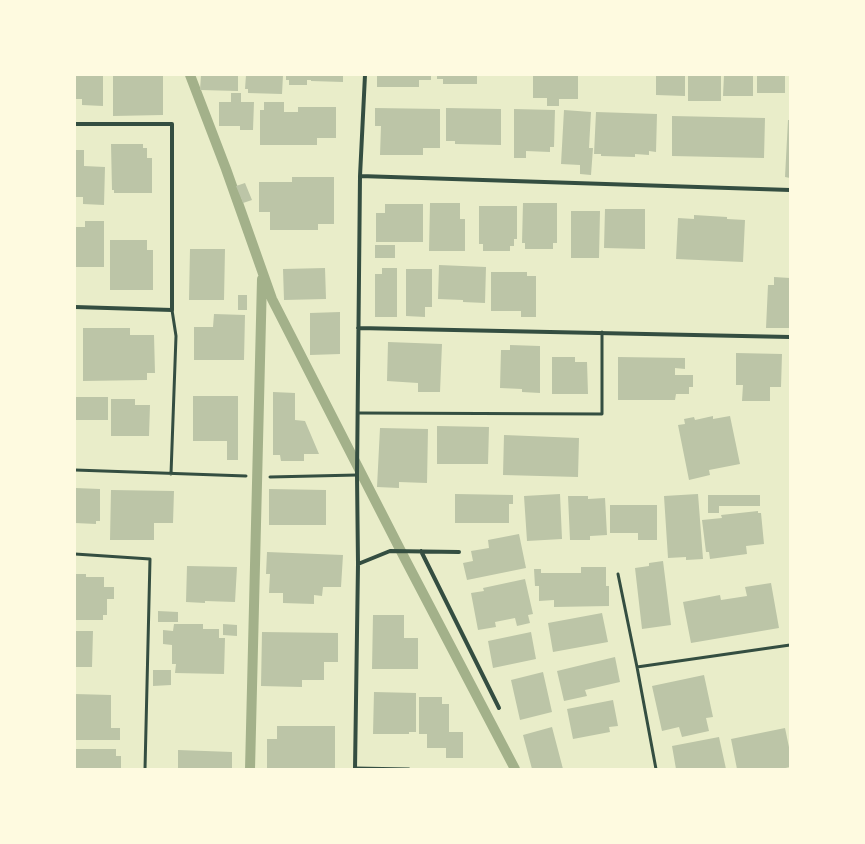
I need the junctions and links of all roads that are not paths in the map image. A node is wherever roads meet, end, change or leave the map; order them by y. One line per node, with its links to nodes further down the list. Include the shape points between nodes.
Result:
1 (365, 75): 3 (street)
2 (75, 124): 6 (street, via 172,124)
3 (360, 176): 4 (street); 7 (street)
4 (790, 190)
5 (75, 307): 6 (street)
6 (172, 310): 12 (lane, via 176,336)
7 (358, 328): 8 (street); 10 (street)
8 (602, 332): 9 (street); 10 (lane, via 602,414)
9 (790, 336)
10 (358, 413): 13 (street)
11 (75, 470): 12 (lane)
12 (171, 474): 14 (lane)
13 (357, 475): 15 (lane); 19 (street)
14 (246, 476)
15 (270, 477)
16 (421, 551): 17 (street); 19 (street, via 390,551); 23 (street)
17 (459, 552)
18 (75, 554): 24 (lane, via 150,559)
19 (358, 564): 25 (street)
20 (618, 574): 22 (lane)
21 (790, 645): 22 (lane)
22 (637, 667): 27 (lane)
23 (499, 708)
24 (145, 769)
25 (355, 769): 26 (lane)
26 (409, 769)
27 (656, 769)

